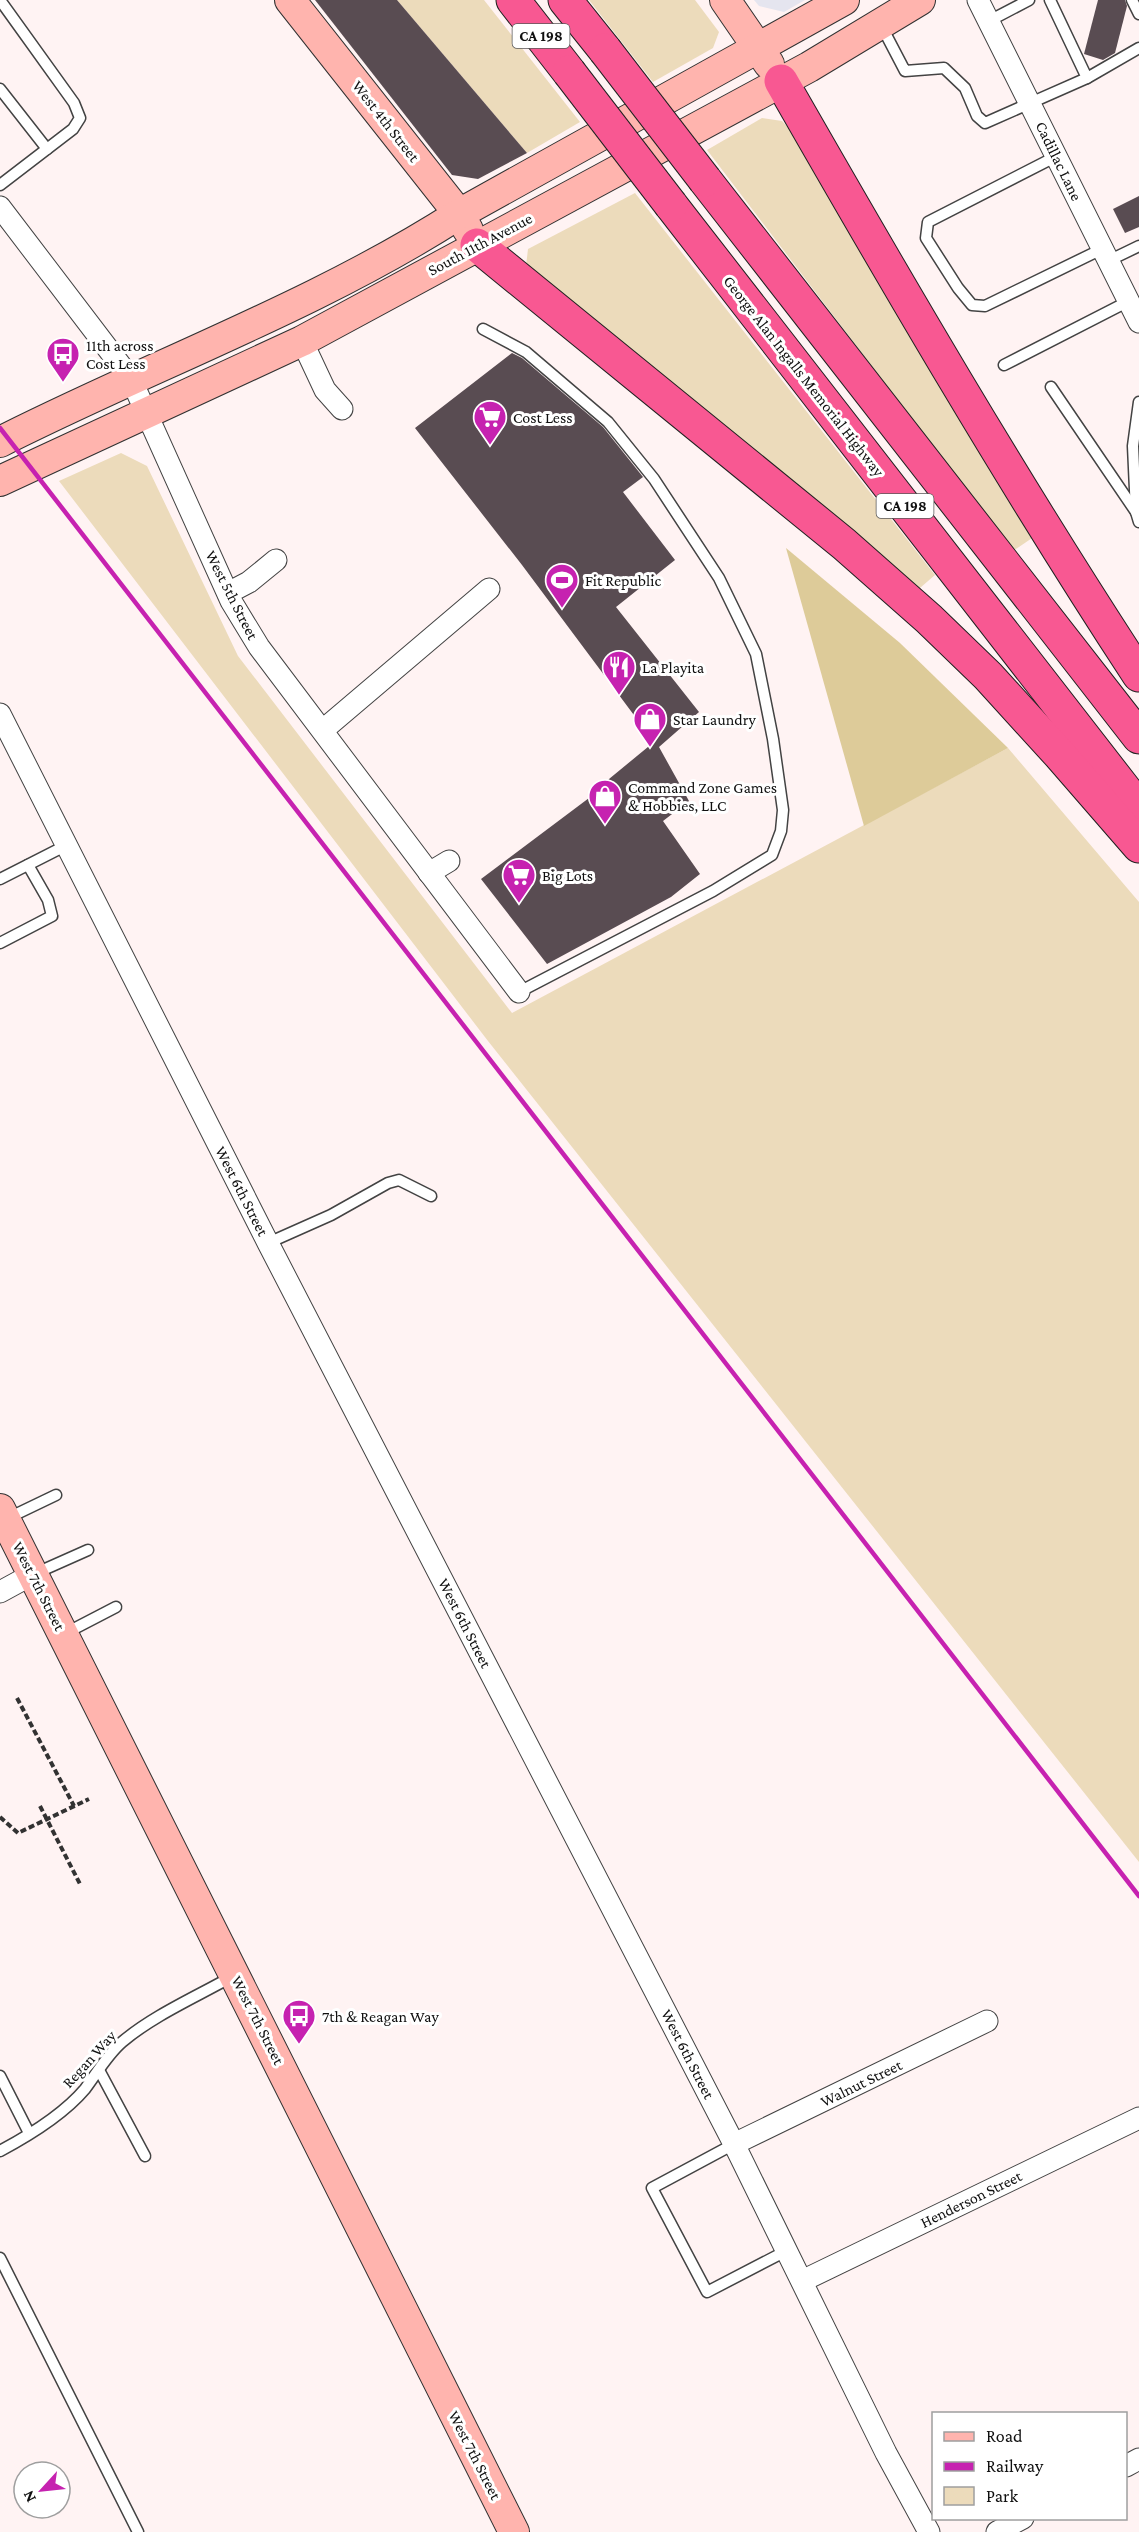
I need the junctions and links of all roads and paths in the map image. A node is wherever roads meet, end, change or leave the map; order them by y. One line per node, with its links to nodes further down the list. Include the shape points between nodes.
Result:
1 (0, 0): 21 (lane, via 74,103 80,118 73,129)
2 (290, 0): 25 (main road, West 4th Street)
3 (513, 0): 49 (highway, George Alan Ingalls Memorial Highway / CA 198, bridge)
4 (566, 0): 48 (highway, CA 198, bridge)
5 (725, 0): 15 (main road)
6 (844, 0): 15 (main road, South 11th Avenue)
7 (920, 0): 14 (main road, South 11th Avenue)
8 (978, 0): 13 (street, Cadillac Lane)
9 (1029, 0): 13 (lane)
10 (1050, 0): 17 (lane)
11 (1132, 0): 12 (lane)
12 (1139, 14)
13 (989, 21): 20 (street, Cadillac Lane)
14 (880, 24): 18 (main road, South 11th Avenue); 20 (lane, via 905,71 944,68 965,88 976,116 985,123)
15 (758, 47): 18 (main road); 25 (main road, South 11th Avenue)
16 (1139, 48): 17 (lane)
17 (1087, 78): 20 (lane)
18 (782, 81): 26 (main road, South 11th Avenue); 45 (highway, via 830,171 982,427)
19 (0, 89): 21 (lane)
20 (1032, 104): 22 (street, Cadillac Lane)
21 (47, 149): 23 (lane)
22 (1057, 156): 28 (street, Cadillac Lane); 28 (lane, via 928,222 926,237 972,305 985,306)
23 (0, 185)
24 (0, 207): 34 (street, West 5th Street)
25 (459, 214): 26 (main road, West 4th Street); 34 (main road, South 11th Avenue, via 288,307)
26 (477, 245): 32 (main road, South 11th Avenue); 51 (highway, via 844,544 929,619 988,676)
27 (1139, 246): 28 (lane)
28 (1105, 255): 29 (street, Cadillac Lane)
29 (1129, 301): 30 (street, Cadillac Lane); 33 (lane)
30 (1139, 322)
31 (483, 329): 57 (lane, via 526,352 608,423 654,479 719,578 756,654 783,810 781,831 772,855 713,891)
32 (302, 341): 37 (street, via 325,390); 38 (main road, South 11th Avenue)
33 (1004, 365)
34 (131, 380): 38 (street, West 5th Street); 39 (main road, South 11th Avenue)
35 (1052, 387): 41 (lane)
36 (1139, 402): 41 (lane, via 1132,446)
37 (342, 409)
38 (147, 414): 40 (main road, South 11th Avenue); 44 (street, West 5th Street)
39 (4, 440)
40 (0, 481)
41 (1138, 515)
42 (276, 560): 44 (street)
43 (489, 589): 47 (street)
44 (228, 593): 47 (street, West 5th Street, via 259,647)
45 (1139, 675)
46 (0, 714): 50 (street, West 6th Street)
47 (323, 730): 54 (street, West 5th Street)
48 (1139, 737)
49 (1139, 808)
50 (65, 846): 53 (lane); 59 (street, West 6th Street)
51 (1139, 846)
52 (449, 861): 54 (street)
53 (28, 865): 55 (lane); 56 (lane, via 48,900 52,916)
54 (429, 873): 57 (street, West 5th Street)
55 (0, 879)
56 (0, 943)
57 (519, 992)
58 (431, 1196): 59 (lane, via 399,1180 388,1183 331,1215)
59 (268, 1243): 80 (street, West 6th Street)
60 (56, 1495): 61 (lane)
61 (3, 1514): 63 (main road, West 7th Street)
62 (88, 1550): 63 (lane)
63 (33, 1574): 64 (street); 66 (main road, West 7th Street)
64 (0, 1592)
65 (116, 1607): 66 (lane)
66 (64, 1634): 74 (main road, West 7th Street)
67 (17, 1698): 70 (path)
68 (89, 1799): 70 (path)
69 (40, 1806): 72 (path)
70 (74, 1806): 72 (path)
71 (0, 1816): 72 (path, via 18,1833)
72 (46, 1820): 73 (path)
73 (81, 1886)
74 (236, 1975): 76 (lane, Regan Way, via 139,2030); 88 (main road, West 7th Street)
75 (987, 2021): 80 (street, Walnut Street)
76 (99, 2070): 79 (lane, Regan Way, via 84,2090); 82 (lane)
77 (0, 2076): 79 (lane)
78 (1139, 2118): 85 (street, Henderson Street)
79 (29, 2133): 81 (lane, Regan Way)
80 (734, 2144): 83 (street, West 6th Street); 83 (lane, via 652,2188 706,2292)
81 (0, 2151)
82 (145, 2156)
83 (786, 2251): 85 (street, West 6th Street)
84 (0, 2258): 87 (lane)
85 (802, 2281): 89 (street, West 6th Street)
86 (1019, 2520): 90 (street)
87 (138, 2532)
88 (514, 2532)
89 (929, 2532)
90 (997, 2532)

